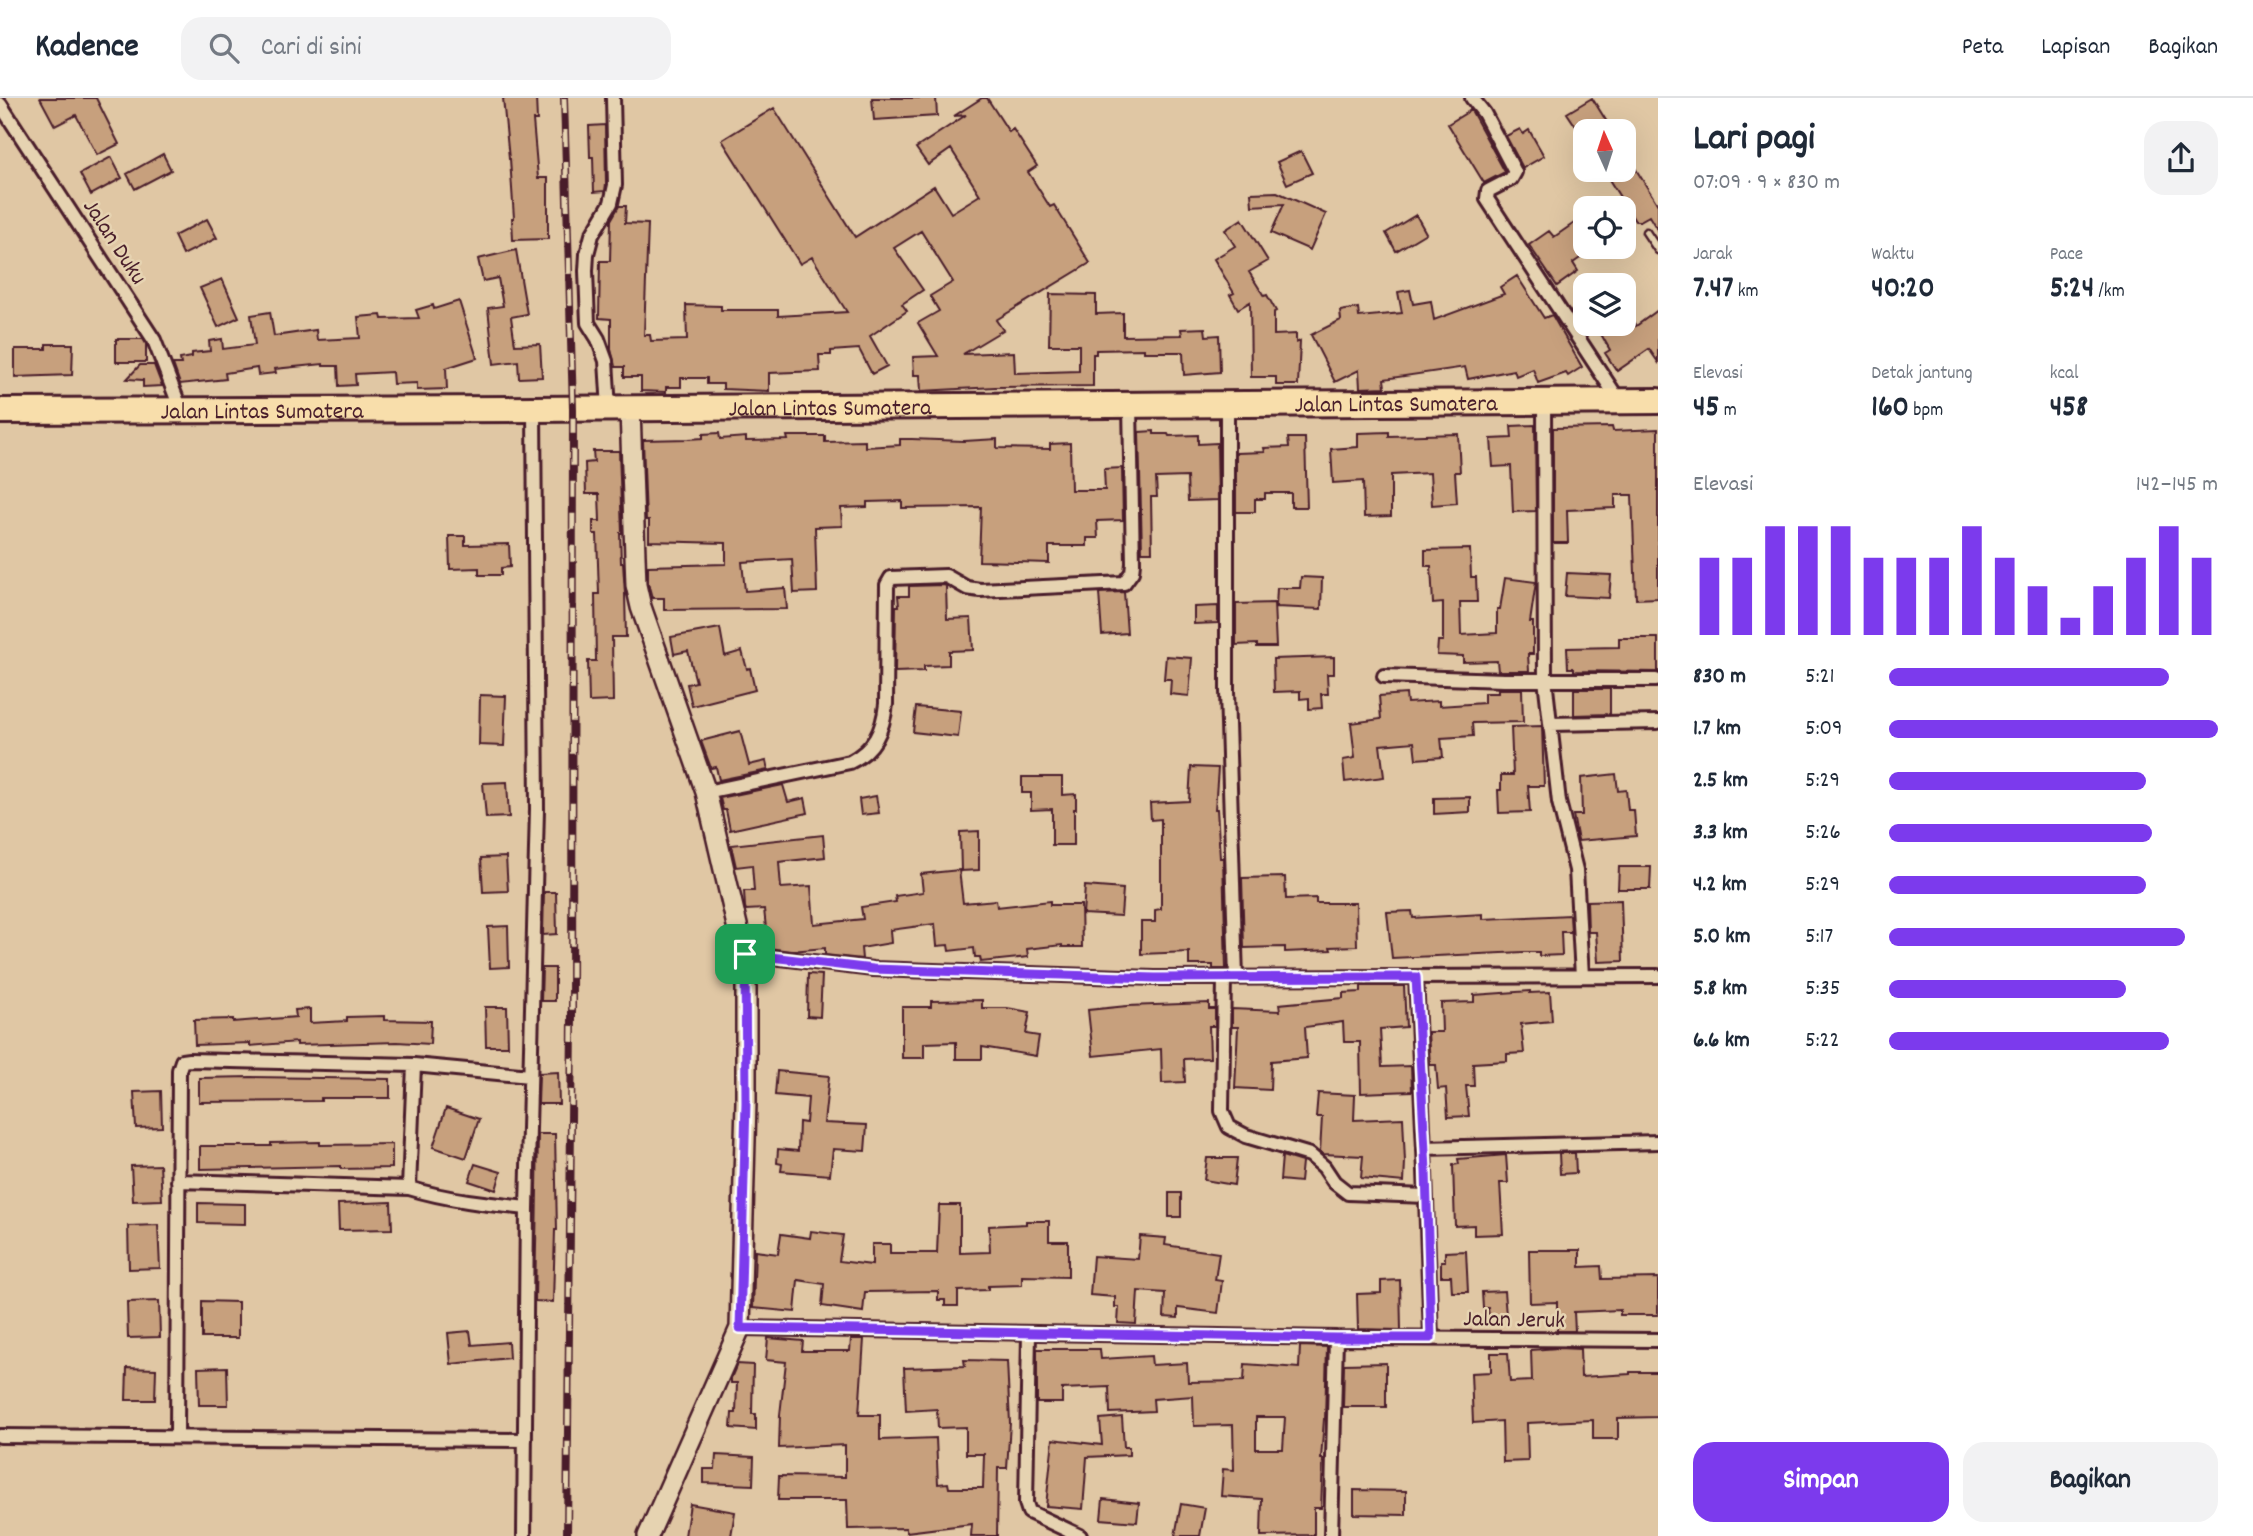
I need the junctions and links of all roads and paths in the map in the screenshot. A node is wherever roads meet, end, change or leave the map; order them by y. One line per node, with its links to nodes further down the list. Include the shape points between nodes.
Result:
1 (613, 98): 12 (street, via 615,185 611,203 593,235 586,271 588,323 606,361)
2 (1472, 98): 8 (street, via 1515,172 1488,191 1487,199)
3 (0, 104): 13 (street, Jalan Duku, via 154,340)
4 (1646, 232): 5 (lane)
5 (1658, 250)
6 (1658, 401): 8 (highway, Jalan Lintas Sumatera)
7 (1544, 402): 8 (highway, Jalan Lintas Sumatera); 10 (highway, Jalan Lintas Sumatera); 16 (street)
8 (1620, 402)
9 (1130, 405): 10 (highway, Jalan Lintas Sumatera); 12 (highway, Jalan Lintas Sumatera); 20 (street, via 1133,563 1124,583 979,590 946,576 891,578 887,585 886,704 874,744 850,762)
10 (1227, 405): 25 (street)
11 (534, 409): 12 (highway, Jalan Lintas Sumatera); 13 (highway, Jalan Lintas Sumatera); 27 (street, via 537,810)
12 (619, 409): 20 (street, via 640,607)
13 (181, 410): 14 (highway, Jalan Lintas Sumatera)
14 (0, 411)
15 (1384, 676): 16 (street)
16 (1545, 679): 17 (street); 19 (street)
17 (1656, 680)
18 (1658, 722): 19 (street)
19 (1550, 724): 22 (street, via 1559,802 1576,870)
20 (706, 792): 21 (street)
21 (745, 954): 25 (street, via 873,969); 34 (street)
22 (1582, 976): 23 (street); 24 (street)
23 (1658, 976)
24 (1416, 977): 25 (street); 29 (street)
25 (1230, 978): 32 (street, via 1222,1111 1229,1127 1310,1155 1348,1193)
26 (415, 1065): 27 (street); 30 (street, via 182,1062); 31 (street)
27 (530, 1076): 33 (street)
28 (1658, 1142): 29 (street)
29 (1424, 1147): 32 (street)
30 (178, 1181): 31 (street); 40 (street)
31 (409, 1188): 33 (street, via 474,1203)
32 (1426, 1196): 37 (street)
33 (527, 1208): 41 (street)
34 (740, 1328): 35 (street, Jalan Jeruk); 43 (street)
35 (1028, 1333): 36 (street, Jalan Jeruk); 44 (street, via 1026,1503 1029,1512)
36 (1336, 1338): 37 (street, Jalan Jeruk); 45 (street)
37 (1431, 1338): 38 (street, Jalan Jeruk)
38 (1658, 1340)
39 (0, 1436): 40 (street)
40 (177, 1436): 41 (street)
41 (524, 1440): 42 (street)
42 (524, 1536)
43 (648, 1536)
44 (1080, 1536)
45 (1331, 1536)

